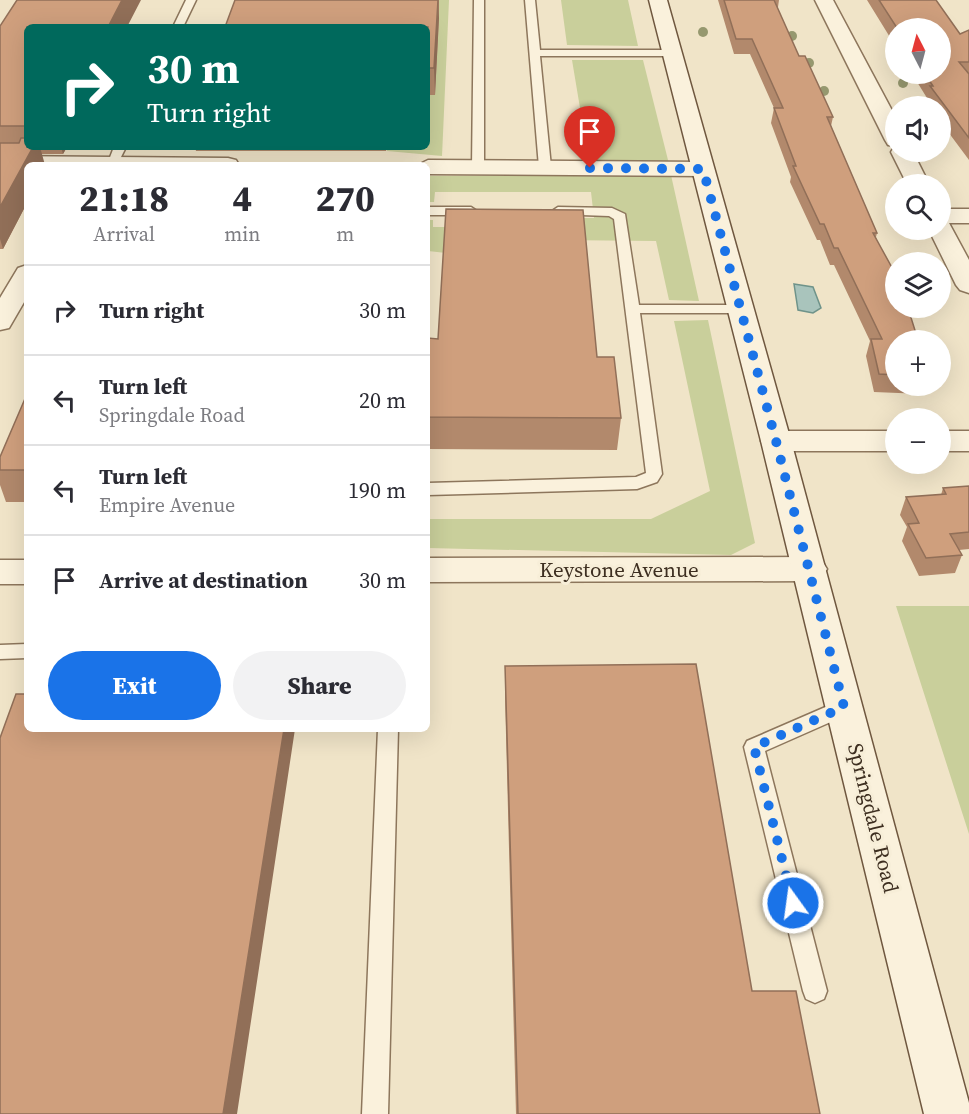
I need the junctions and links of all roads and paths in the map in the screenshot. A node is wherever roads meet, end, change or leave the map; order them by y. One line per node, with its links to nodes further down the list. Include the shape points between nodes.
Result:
1 (191, 0): 6 (lane)
2 (479, 0): 16 (lane)
3 (530, 0): 7 (lane)
4 (658, 0): 8 (street, Springdale Road)
5 (824, 0): 9 (street)
6 (179, 24)
7 (535, 53): 8 (lane); 17 (lane)
8 (672, 53): 18 (street, Springdale Road)
9 (885, 119)
10 (116, 156): 11 (street); 12 (street)
11 (97, 162)
12 (191, 162)
13 (0, 163): 14 (street)
14 (24, 164)
15 (430, 166): 16 (street)
16 (478, 167): 17 (street)
17 (545, 167): 18 (street)
18 (703, 169): 28 (street, Springdale Road)
19 (430, 211): 20 (lane)
20 (485, 211)
21 (542, 211): 27 (lane, via 600,211 620,217)
22 (951, 216): 23 (street)
23 (969, 216)
24 (946, 240): 26 (street)
25 (24, 278): 29 (street)
26 (969, 285)
27 (634, 309): 28 (lane); 34 (lane, via 655,469 651,478 637,483)
28 (741, 309): 30 (street, Springdale Road)
29 (0, 322)
30 (776, 441): 31 (street); 35 (street, Springdale Road)
31 (885, 441)
32 (951, 441): 33 (street)
33 (969, 441)
34 (430, 489)
35 (810, 569): 36 (street, Keystone Avenue); 39 (street, Springdale Road)
36 (430, 570)
37 (24, 651): 38 (lane)
38 (0, 652)
39 (844, 707): 41 (lane, via 754,747); 43 (street, Springdale Road)
40 (388, 732): 42 (lane)
41 (815, 991)
42 (375, 1114)
43 (948, 1114)

